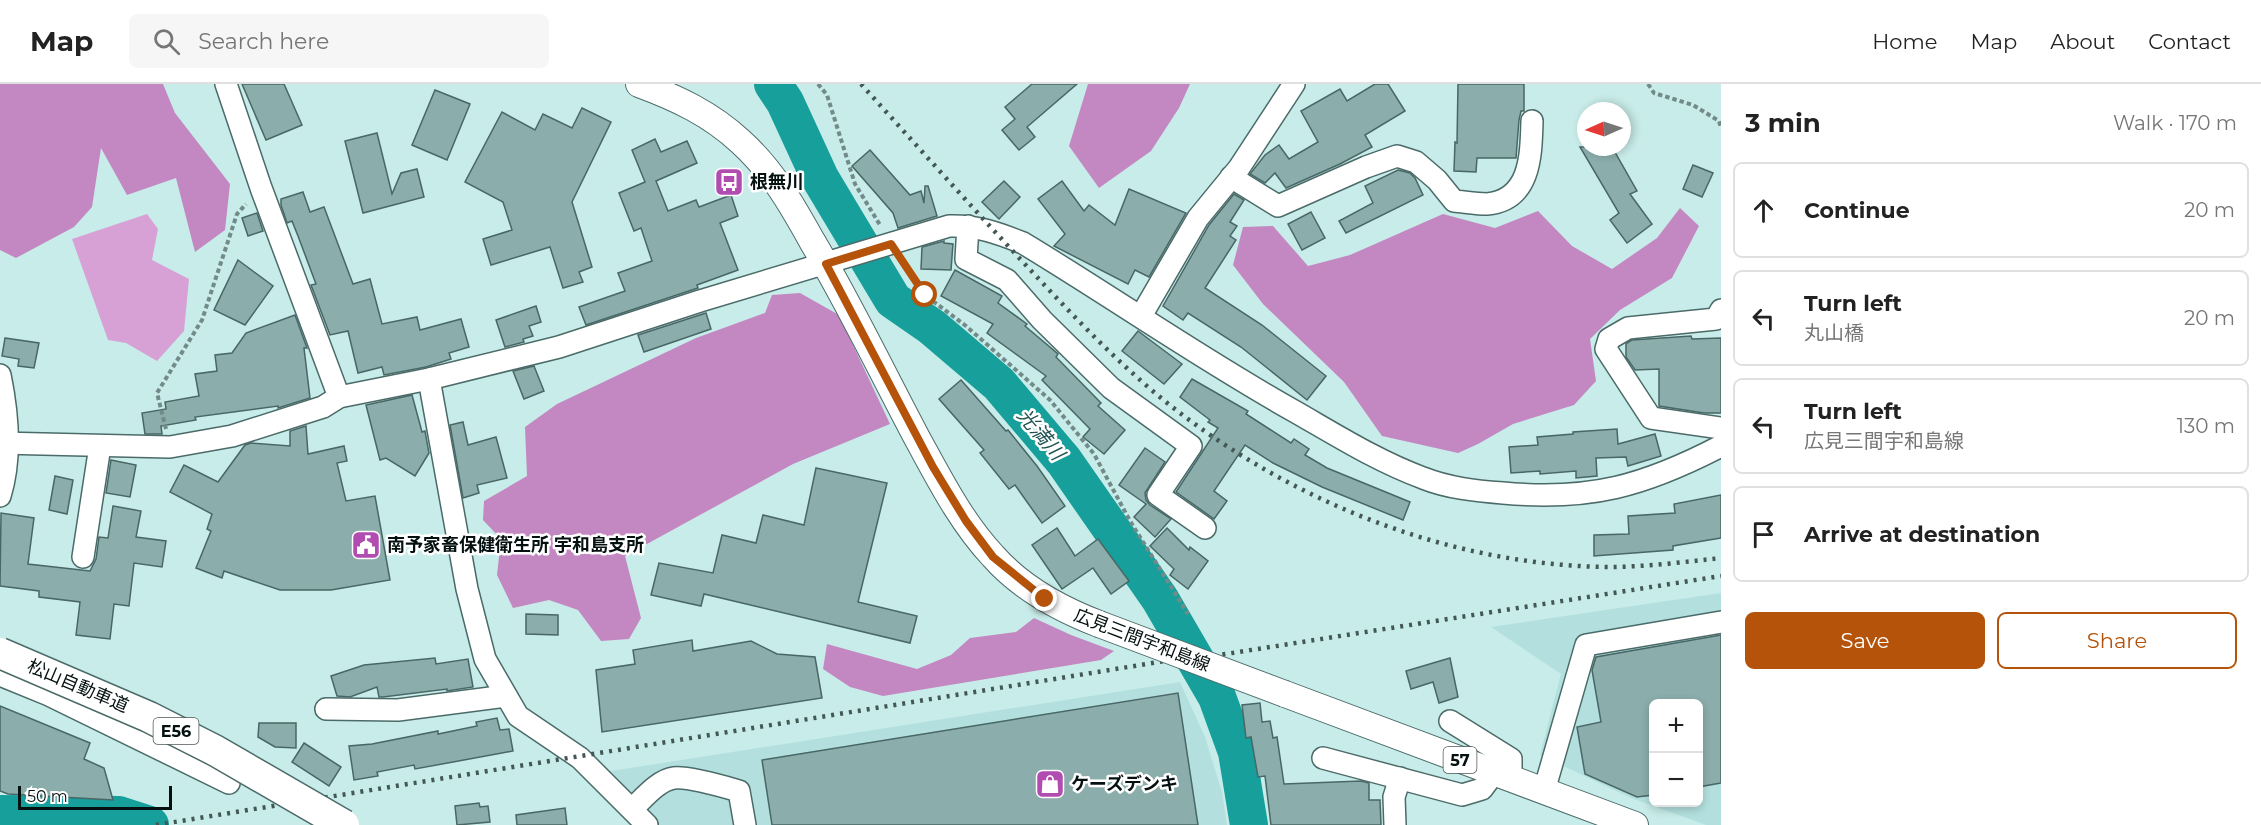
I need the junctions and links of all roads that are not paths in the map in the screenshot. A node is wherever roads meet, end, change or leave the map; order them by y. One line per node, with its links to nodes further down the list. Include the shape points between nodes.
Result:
1 (226, 84): 12 (street)
2 (639, 84): 7 (main road, 広見三間宇和島線 / 57, via 692,105 741,142 783,191)
3 (1294, 84): 5 (street)
4 (1532, 122): 5 (street, via 1531,155 1523,183 1506,199 1487,204 1454,201 1416,162 1397,156 1278,206)
5 (1231, 177): 9 (street, via 1198,218)
6 (968, 226): 7 (street, via 949,226); 9 (street, via 1023,243); 18 (street, via 966,259 1007,280 1111,388 1191,446 1158,495)
7 (826, 264): 11 (street, via 559,347); 27 (main road, 広見三間宇和島線 / 57, bridge, via 927,457 966,521 993,557 1024,583 1069,613)
8 (1721, 310): 13 (street, via 1716,319 1628,328 1609,339 1606,349 1651,418)
9 (1140, 316): 16 (street, via 1248,385 1379,459 1425,479 1471,491 1532,496 1602,492 1683,466)
10 (0, 375): 14 (street)
11 (429, 379): 12 (street); 23 (street, via 467,589 485,659)
12 (339, 397): 15 (street, via 323,407 232,436 170,447)
13 (1721, 428)
14 (4, 443): 15 (street); 17 (street, via 5,480)
15 (100, 446): 19 (street)
16 (1721, 446)
17 (0, 496)
18 (1205, 528)
19 (83, 557)
20 (1721, 622): 30 (street, via 1586,645)
21 (0, 653): 32 (highway, 松山自動車道 / E56, bridge, via 149,717)
22 (0, 675): 29 (street)
23 (506, 696): 24 (street, via 398,710); 31 (street, via 518,716 580,758)
24 (326, 709)
25 (1450, 721): 27 (street, via 1511,759)
26 (1323, 758): 28 (street)
27 (1503, 776): 28 (street, via 1462,795); 30 (main road, 広見三間宇和島線 / 57)
28 (1400, 778): 35 (street, via 1394,797)
29 (229, 783)
30 (1544, 791): 36 (main road, 広見三間宇和島線 / 57)
31 (632, 809): 33 (street); 34 (street, via 661,783 674,778 712,783 740,791)
32 (344, 825)
33 (647, 825)
34 (745, 825)
35 (1395, 825)
36 (1635, 825)

